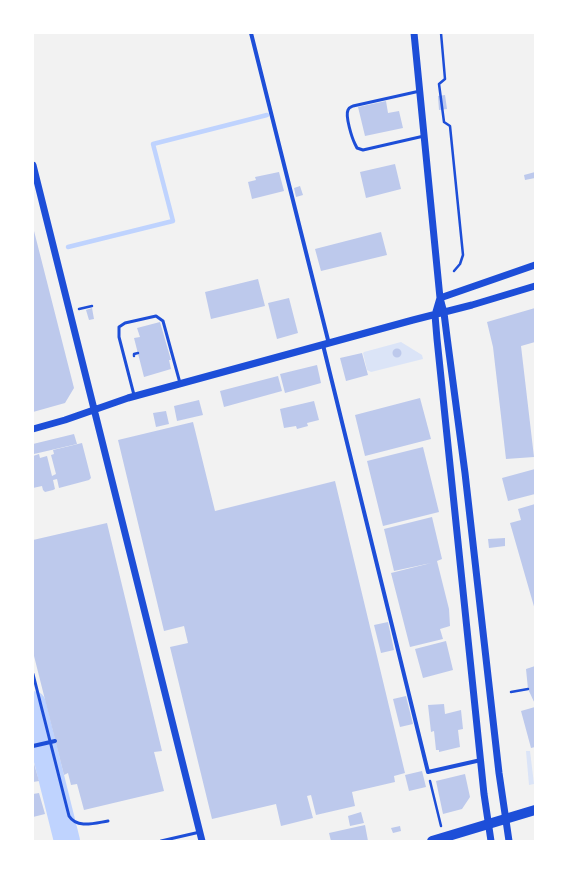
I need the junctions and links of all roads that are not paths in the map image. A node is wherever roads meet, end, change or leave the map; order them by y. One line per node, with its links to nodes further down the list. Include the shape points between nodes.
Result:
1 (251, 33): 11 (street)
2 (414, 33): 3 (street)
3 (420, 91): 4 (street); 4 (lane, via 353,106 349,108 348,118 355,144 363,150)
4 (424, 136): 8 (street)
5 (33, 165): 14 (street)
6 (535, 265): 8 (street)
7 (535, 286): 9 (street)
8 (440, 298): 9 (street); 10 (street)
9 (444, 313): 10 (street); 22 (street)
10 (435, 315): 11 (street); 20 (street)
11 (326, 344): 12 (street); 20 (street, via 428,772)
12 (180, 385): 13 (street); 13 (lane, via 163,321 156,316 125,323 119,327 119,337)
13 (135, 397): 14 (street)
14 (95, 410): 15 (street); 25 (street)
15 (33, 430)
16 (33, 674): 18 (lane)
17 (55, 741): 18 (street)
18 (48, 742): 19 (street); 23 (lane, via 71,819 80,824)
19 (33, 746)
20 (481, 760): 24 (street)
21 (535, 810): 22 (main road)
22 (506, 818): 24 (main road); 30 (street)
23 (108, 821)
24 (489, 824): 28 (main road); 29 (street)
25 (200, 832): 26 (lane); 27 (street)
26 (161, 841)
27 (202, 841)
28 (432, 841)
29 (491, 841)
30 (509, 841)

